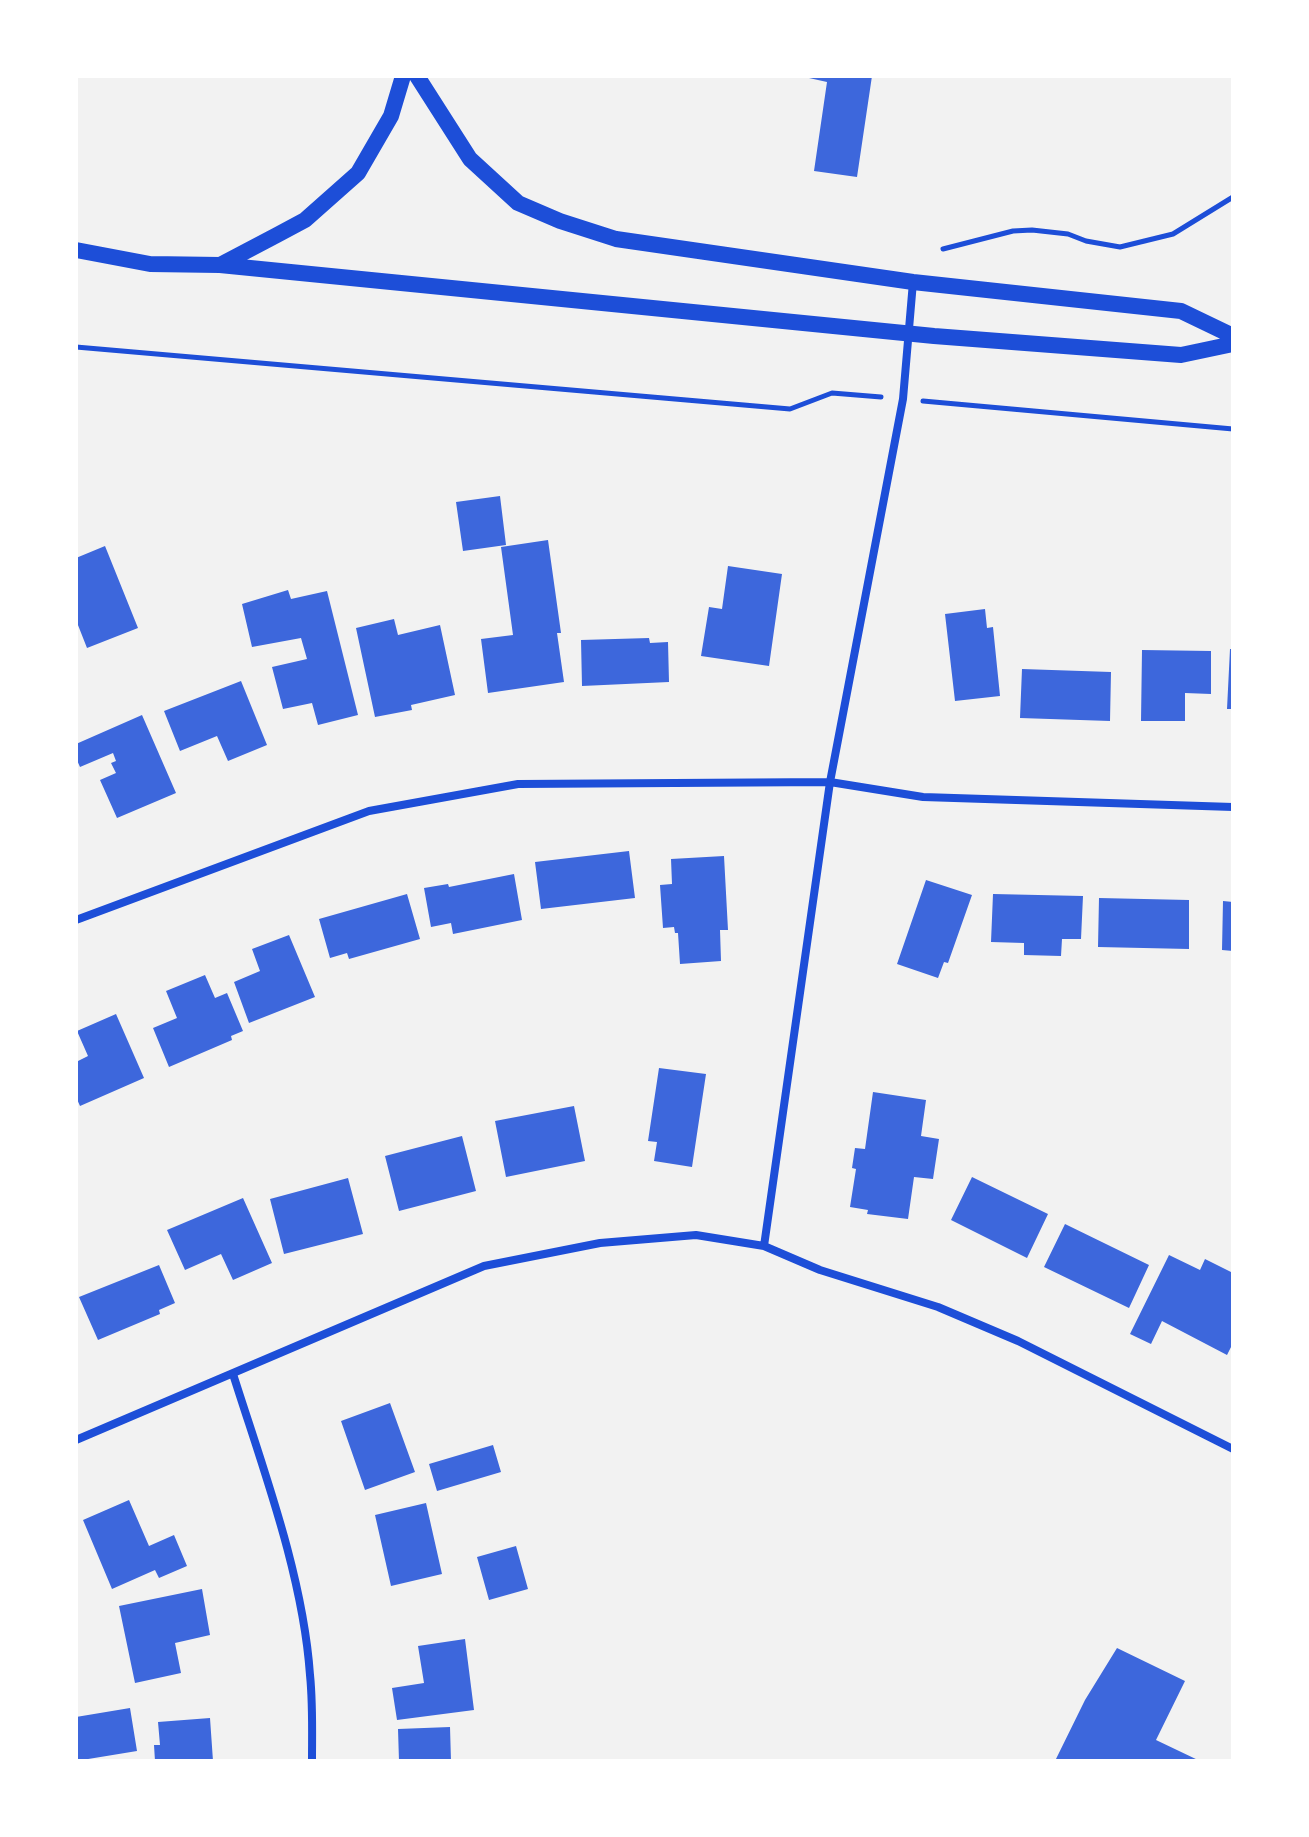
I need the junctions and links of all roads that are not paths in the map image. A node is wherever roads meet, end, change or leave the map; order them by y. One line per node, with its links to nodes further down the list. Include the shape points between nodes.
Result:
1 (403, 76): 4 (main road, via 391,116 358,173 305,220)
2 (417, 76): 5 (main road, via 470,159 518,203 560,221 616,239)
3 (78, 252): 4 (main road, via 150,264)
4 (220, 265): 6 (main road)
5 (913, 282): 6 (street); 7 (main road, via 1181,311)
6 (907, 334): 8 (main road, via 1181,355); 9 (street, via 903,399)
7 (1233, 336)
8 (1233, 344)
9 (830, 782): 10 (street, via 923,797); 11 (street, via 518,784 369,811); 12 (street)
10 (1233, 807)
11 (76, 920)
12 (764, 1246): 13 (street, via 696,1235 600,1243 484,1266); 15 (street, via 1005,1335)
13 (233, 1374): 14 (street); 16 (street, via 278,1516 299,1606 310,1674)
14 (76, 1440)
15 (1233, 1449)
16 (312, 1761)

